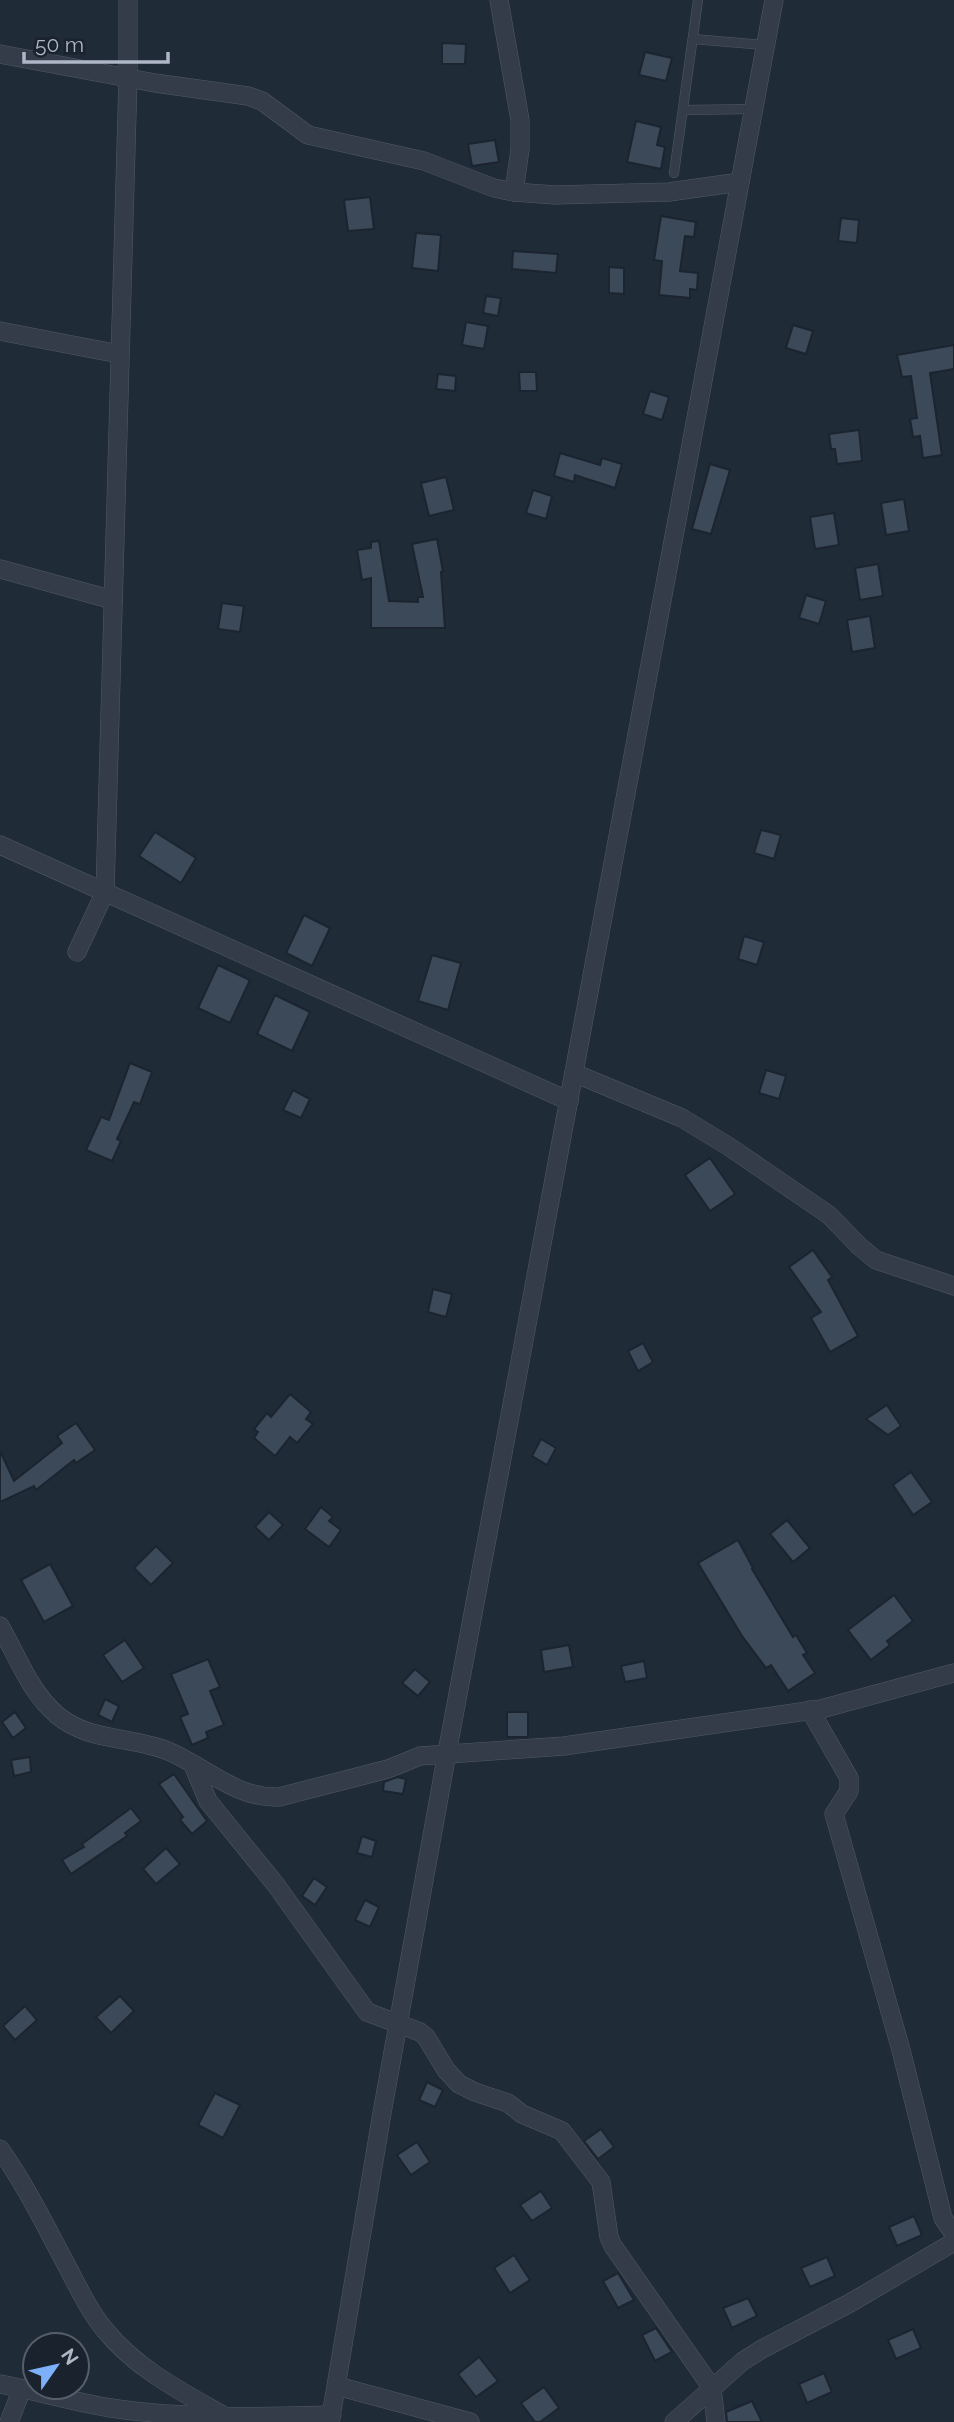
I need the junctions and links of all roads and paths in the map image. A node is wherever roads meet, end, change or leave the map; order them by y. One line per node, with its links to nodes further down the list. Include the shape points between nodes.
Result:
1 (128, 0): 8 (street)
2 (499, 0): 13 (street, via 520,120)
3 (698, 0): 5 (lane)
4 (774, 0): 6 (street)
5 (693, 39): 6 (lane); 10 (lane)
6 (765, 45): 9 (street)
7 (0, 54): 8 (street)
8 (128, 78): 13 (street, via 248,96 308,135 424,161); 15 (street)
9 (753, 109): 10 (lane); 12 (street)
10 (684, 110): 11 (lane)
11 (674, 173)
12 (740, 182): 13 (street, via 669,192); 21 (street)
13 (514, 192)
14 (0, 331): 15 (street)
15 (119, 354): 17 (street)
16 (0, 569): 17 (street)
17 (113, 600): 19 (street)
18 (0, 845): 19 (street)
19 (105, 892): 20 (street); 22 (street)
20 (77, 952)
21 (574, 1073): 22 (street); 23 (street, via 682,1118 728,1146 829,1215 876,1260)
22 (569, 1101): 27 (street)
23 (954, 1286)
24 (0, 1626): 28 (street, via 26,1679 59,1717 82,1730 168,1751)
25 (954, 1673): 26 (street)
26 (810, 1710): 27 (street, via 564,1746); 31 (street, via 849,1778 849,1791 834,1814 838,1835 901,2050 943,2218)
27 (447, 1753): 28 (street, via 262,1798); 29 (street)
28 (193, 1765): 29 (street, via 208,1801 276,1885 367,2012)
29 (399, 2023): 34 (street); 35 (street, via 426,2037 459,2084 562,2131 601,2182 613,2246)
30 (0, 2149): 39 (street, via 106,2331 168,2384)
31 (954, 2234)
32 (954, 2242): 35 (street, via 762,2349)
33 (0, 2384): 36 (street)
34 (337, 2386): 40 (street); 42 (street)
35 (712, 2388): 43 (street); 44 (street)
36 (21, 2389)
37 (21, 2392): 41 (street)
38 (80, 2401): 39 (street)
39 (226, 2417): 40 (street)
40 (331, 2419)
41 (9, 2422)
42 (470, 2422)
43 (674, 2422)
44 (716, 2422)

